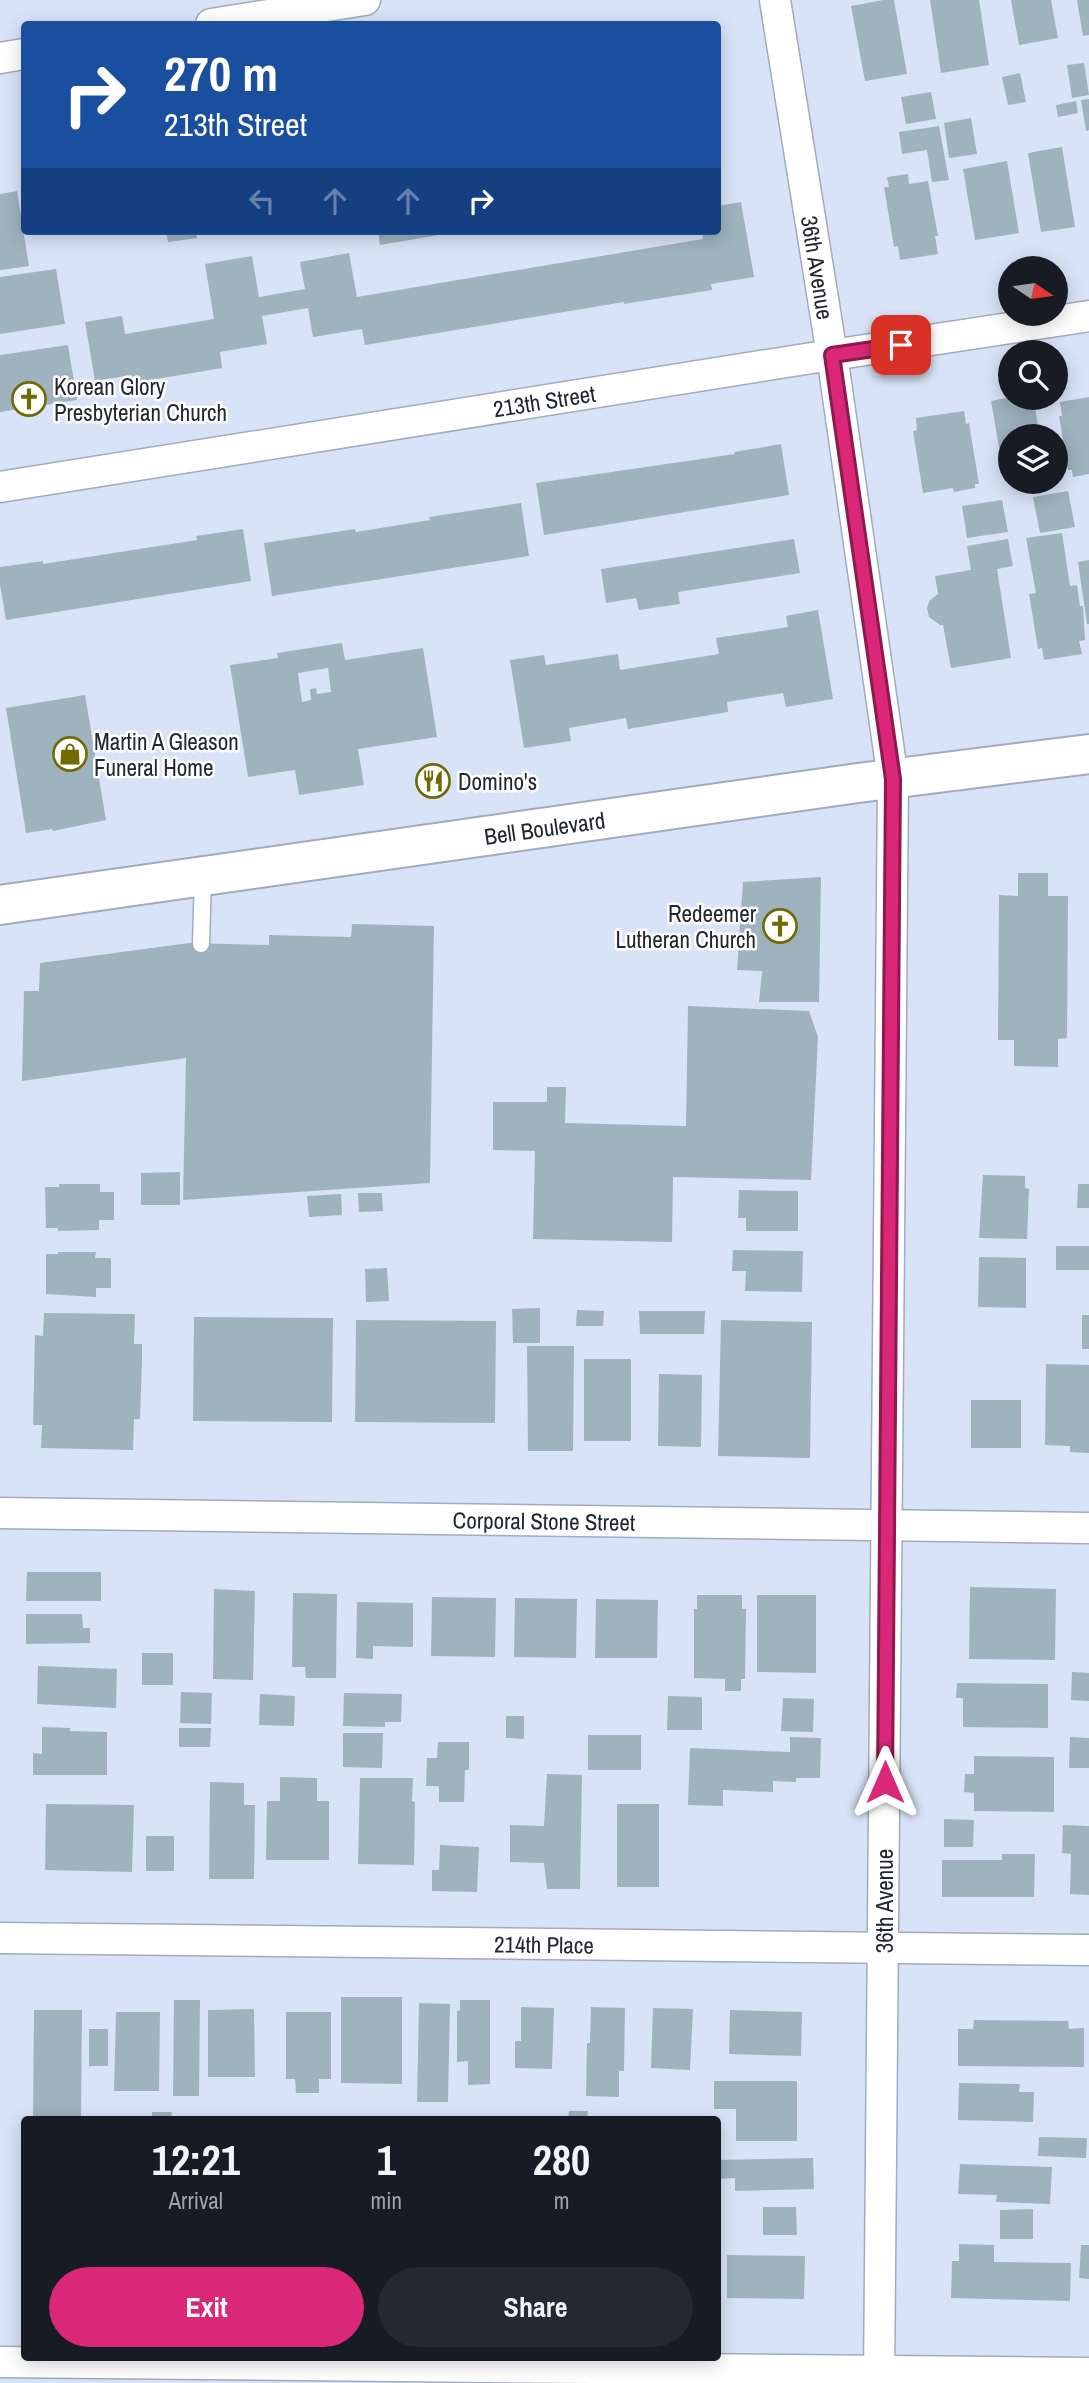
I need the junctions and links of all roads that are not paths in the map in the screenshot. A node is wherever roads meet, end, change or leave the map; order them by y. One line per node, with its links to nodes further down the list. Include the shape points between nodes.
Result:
1 (365, 0): 3 (street)
2 (775, 0): 7 (street, 36th Avenue)
3 (230, 21)
4 (21, 54): 5 (street)
5 (0, 58)
6 (1089, 316): 7 (street, 213th Street)
7 (832, 355): 8 (street, 213th Street); 10 (street, 36th Avenue)
8 (0, 488)
9 (1089, 754): 10 (street, Bell Boulevard)
10 (893, 779): 11 (street, Bell Boulevard); 15 (street, 36th Avenue)
11 (203, 877): 12 (street, Bell Boulevard); 13 (lane)
12 (0, 905)
13 (201, 944)
14 (0, 1513): 15 (street, Corporal Stone Street)
15 (887, 1525): 16 (street, Corporal Stone Street); 18 (street, 36th Avenue)
16 (1089, 1528)
17 (0, 1938): 18 (street, 214th Place)
18 (883, 1949): 19 (street, 214th Place); 22 (street, 36th Avenue)
19 (1089, 1950)
20 (0, 2362): 22 (street)
21 (1089, 2373): 22 (street)
22 (879, 2376)

